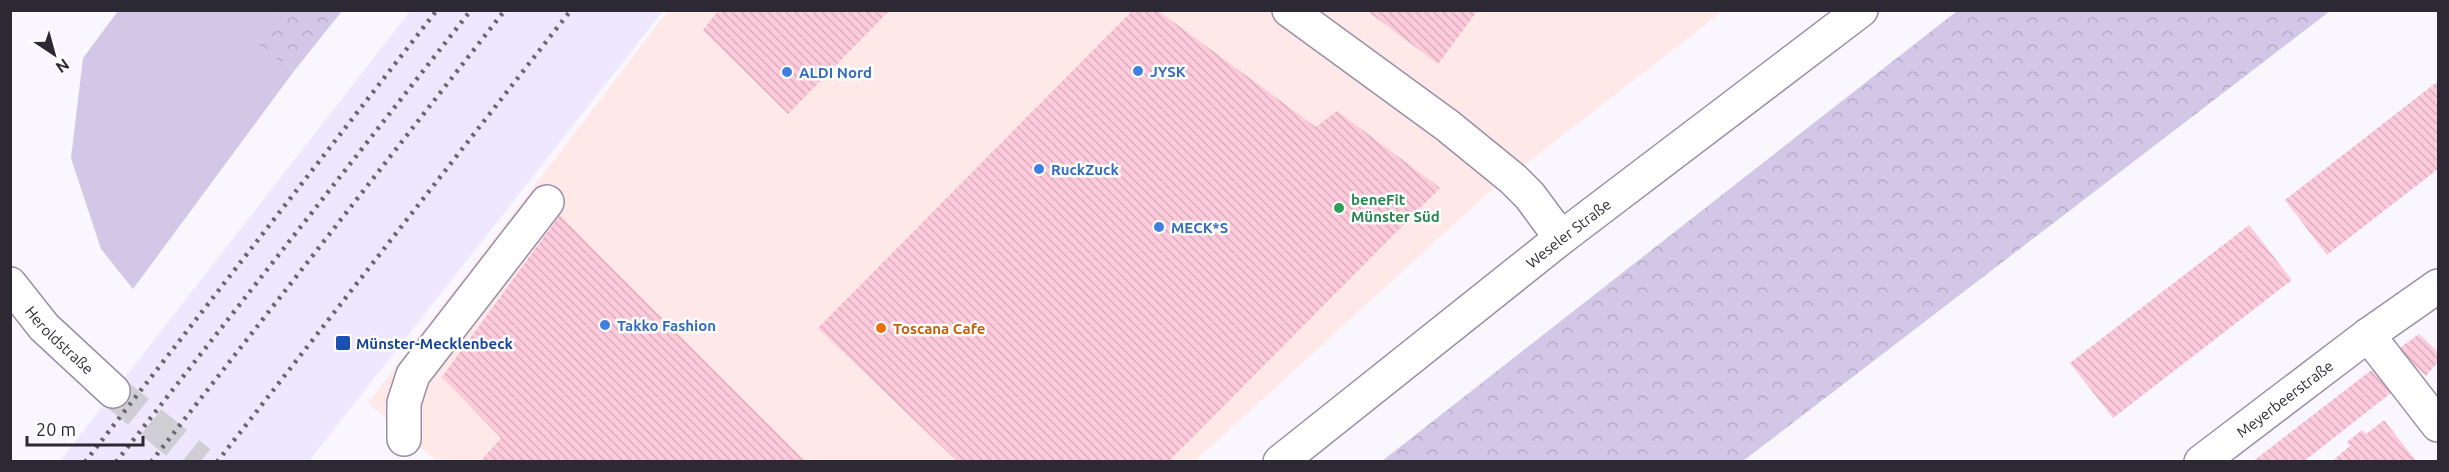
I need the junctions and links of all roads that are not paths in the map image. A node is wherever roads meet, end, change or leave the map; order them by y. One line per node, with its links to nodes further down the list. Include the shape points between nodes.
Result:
1 (1288, 10): 4 (main road, via 1448,126 1513,180)
2 (1861, 10): 4 (main road, Weseler Straße)
3 (547, 202): 10 (main road, via 413,375 404,403)
4 (1561, 238): 11 (main road, Weseler Straße)
5 (10, 284): 8 (main road, Heroldstraße, via 44,327)
6 (2439, 285): 7 (main road, Meyerbeerstraße)
7 (2368, 335): 9 (main road); 12 (main road, Meyerbeerstraße)
8 (113, 391)
9 (2439, 424)
10 (404, 438)
11 (1280, 462)
12 (2201, 462)

